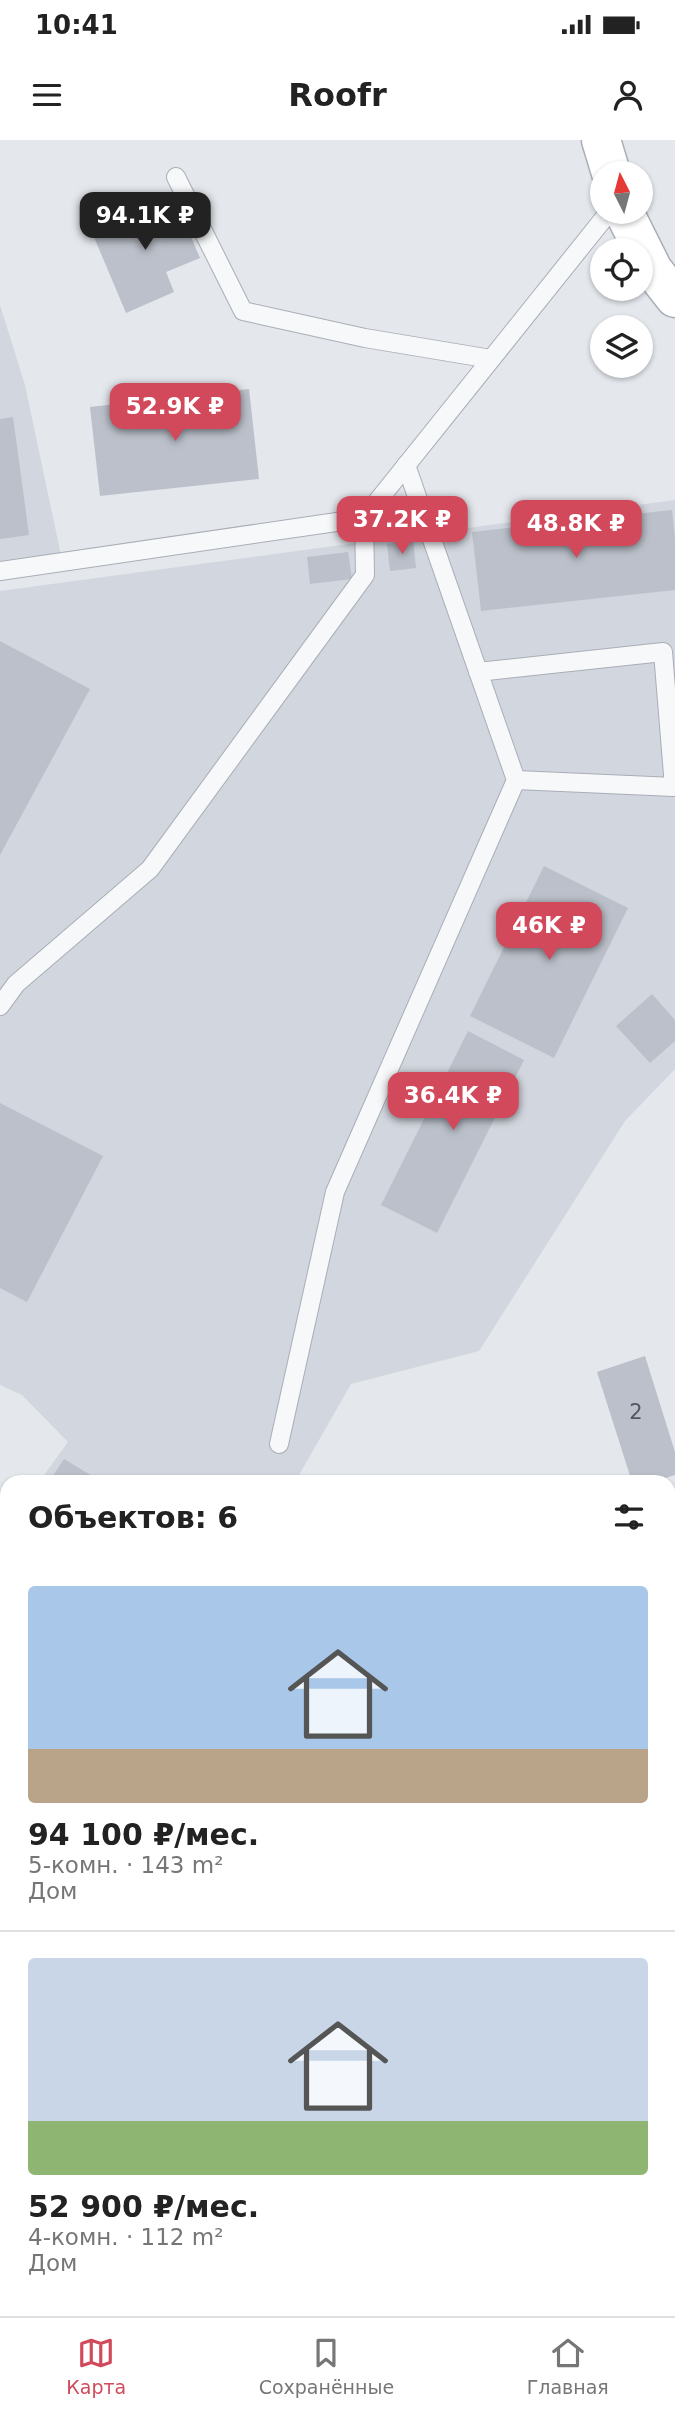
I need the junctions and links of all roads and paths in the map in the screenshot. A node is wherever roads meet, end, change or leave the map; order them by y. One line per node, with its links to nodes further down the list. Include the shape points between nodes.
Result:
1 (601, 140): 2 (main road)
2 (607, 161)
3 (176, 177): 7 (lane, via 243,311)
4 (599, 224): 7 (lane)
5 (630, 224): 6 (main road, via 653,270)
6 (675, 298)
7 (491, 359): 8 (lane)
8 (406, 465): 9 (lane); 11 (lane)
9 (364, 518): 10 (lane); 13 (lane, via 365,575 150,869 16,984)
10 (0, 571)
11 (478, 672): 12 (lane); 12 (lane, via 663,652 674,786)
12 (516, 780): 14 (lane, via 335,1192)
13 (0, 1006)
14 (279, 1444)

